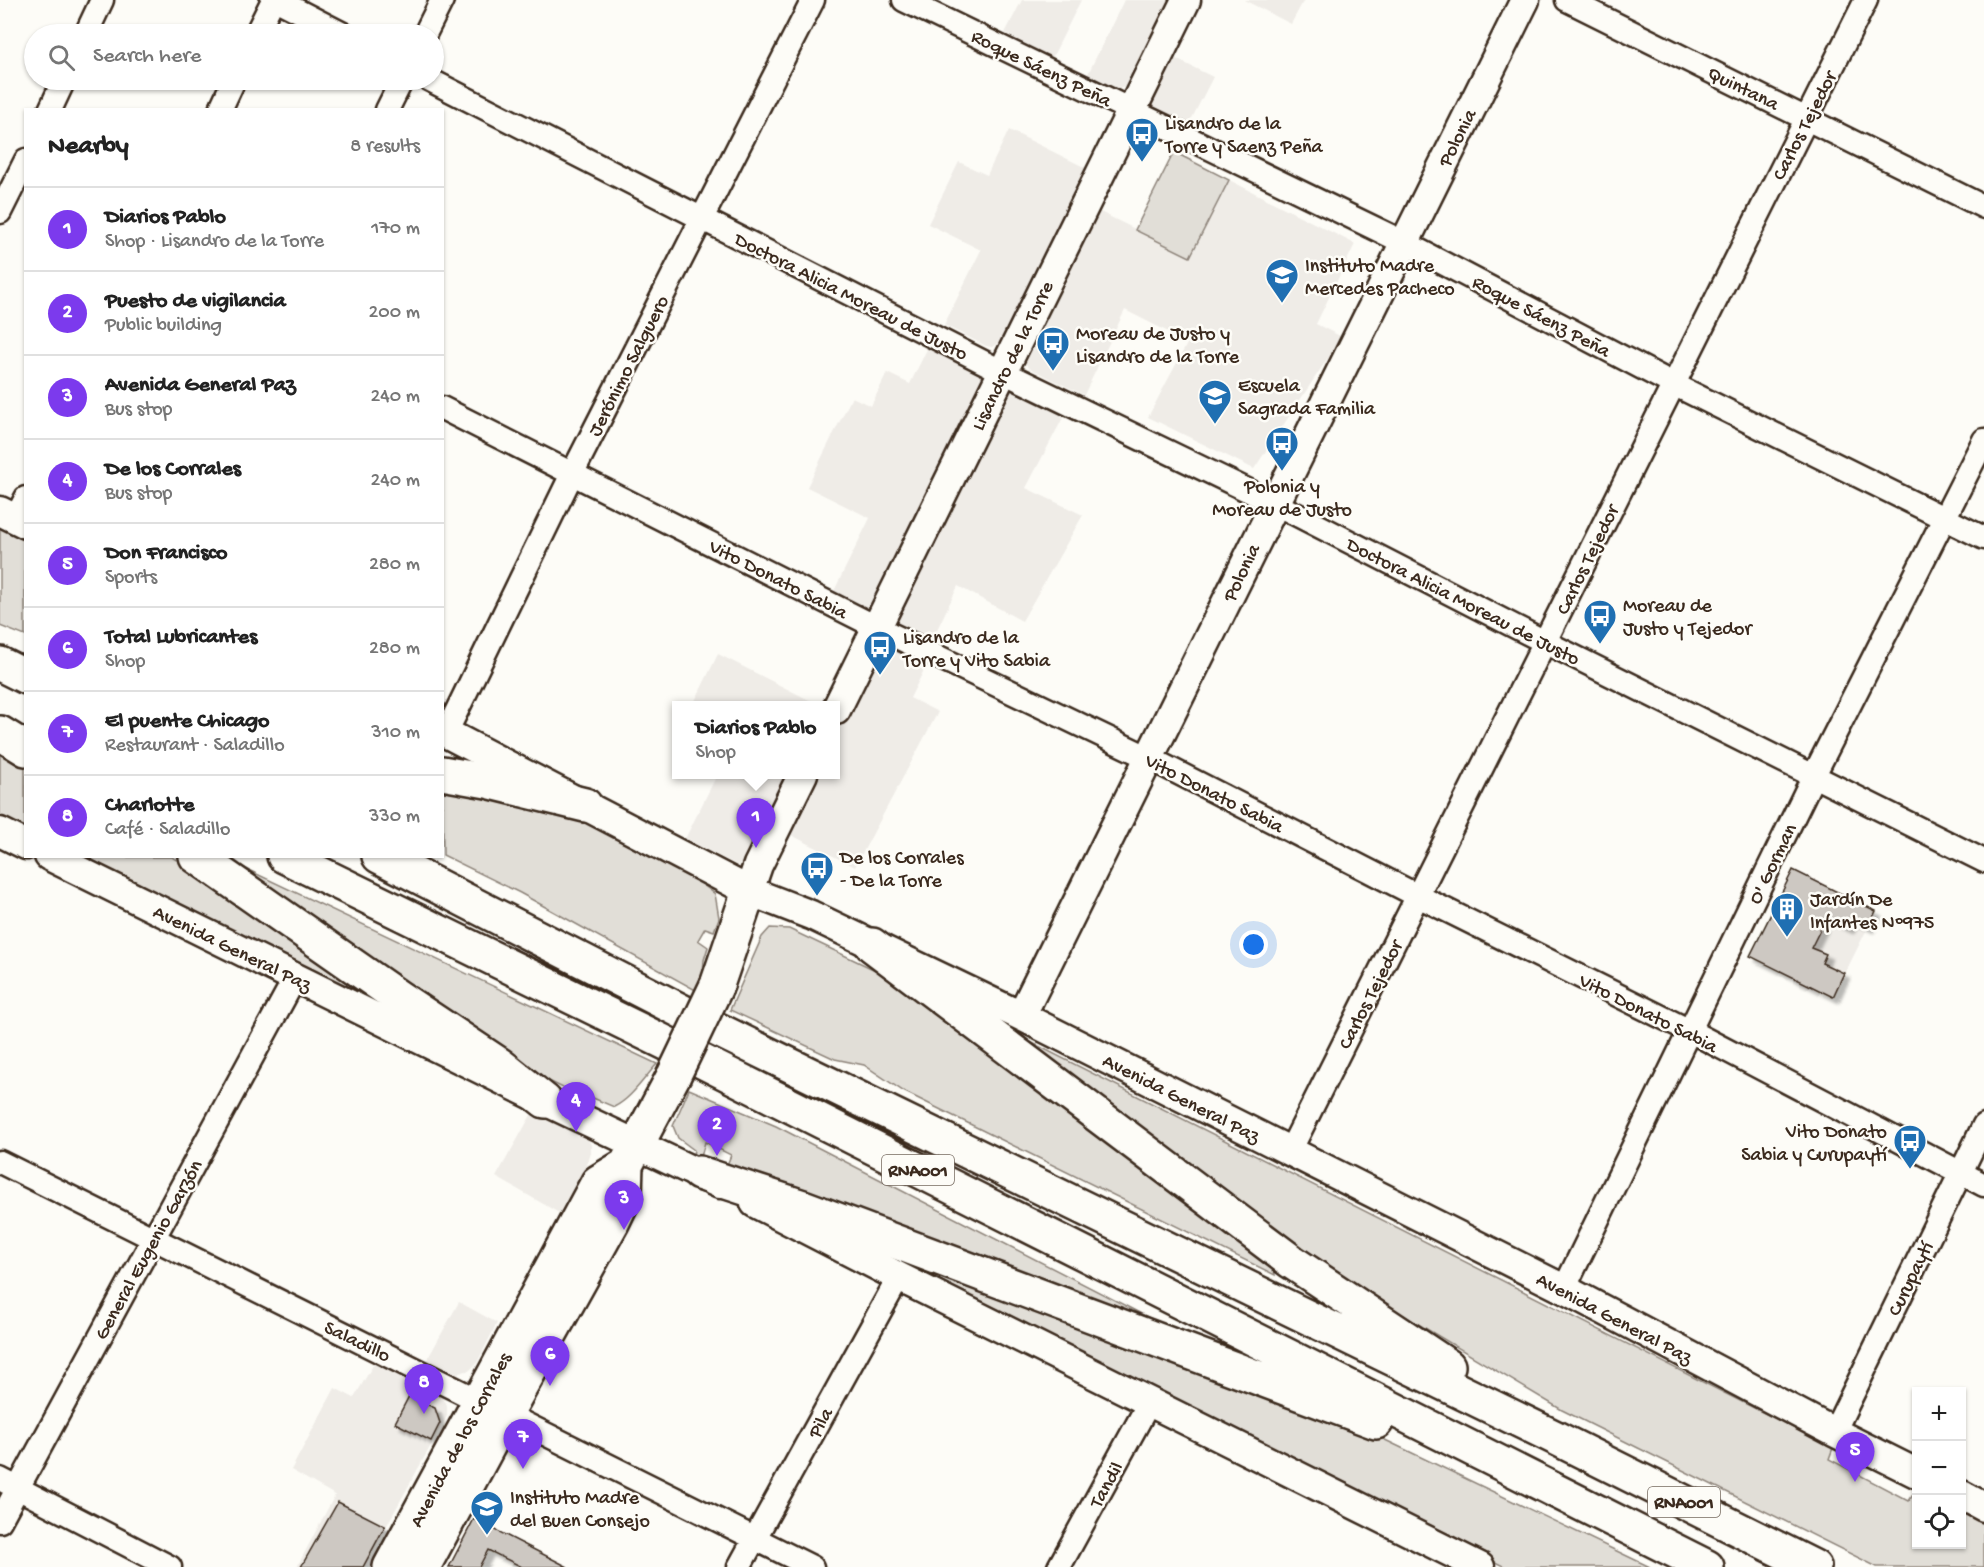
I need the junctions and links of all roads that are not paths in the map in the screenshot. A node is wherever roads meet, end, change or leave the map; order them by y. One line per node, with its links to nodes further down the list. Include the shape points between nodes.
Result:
1 (102, 0): 10 (street)
2 (275, 0): 11 (street); 12 (street)
3 (442, 0): 13 (street)
4 (813, 0): 27 (street, Jerónimo Salguero)
5 (904, 0): 21 (street, Roque Sáenz Peña)
6 (1186, 0): 21 (street, Lisandro de la Torre)
7 (1525, 0): 28 (street, Polonia)
8 (1567, 0): 22 (street, Quintana)
9 (1866, 0): 22 (street, Carlos Tejedor)
10 (91, 24)
11 (262, 24)
12 (324, 24)
13 (429, 24)
14 (444, 87): 27 (street, Doctora Alicia Moreau de Justo)
15 (59, 90): 18 (street)
16 (229, 90): 19 (street)
17 (397, 90): 20 (street)
18 (51, 108)
19 (221, 108)
20 (388, 108)
21 (1132, 112): 28 (street, Roque Sáenz Peña); 29 (street, Lisandro de la Torre)
22 (1806, 118): 25 (street, Quintana); 30 (street, Carlos Tejedor)
23 (24, 165): 24 (street)
24 (12, 192): 26 (street)
25 (1984, 207)
26 (0, 212)
27 (702, 219): 29 (street, Doctora Alicia Moreau de Justo); 33 (street, Jerónimo Salguero)
28 (1403, 243): 30 (street, Roque Sáenz Peña); 34 (street, Polonia)
29 (1002, 372): 34 (street, Doctora Alicia Moreau de Justo); 37 (street, Lisandro de la Torre)
30 (1673, 384): 35 (street, Roque Sáenz Peña); 38 (street, Carlos Tejedor)
31 (444, 409): 33 (street, Vito Donato Sabia)
32 (1984, 440): 35 (street, O' Gorman)
33 (572, 474): 37 (street, Vito Donato Sabia); 46 (street, Jerónimo Salguero)
34 (1274, 502): 38 (street, Doctora Alicia Moreau de Justo); 49 (street, Polonia)
35 (1945, 518): 36 (street, Roque Sáenz Peña); 51 (street, O' Gorman)
36 (1984, 538)
37 (876, 627): 43 (street, Lisandro de la Torre); 49 (street, Vito Donato Sabia)
38 (1545, 642): 51 (street, Doctora Alicia Moreau de Justo); 62 (street, Carlos Tejedor)
39 (0, 651): 40 (main road)
40 (24, 660)
41 (0, 664): 42 (main road)
42 (24, 676)
43 (840, 702)
44 (0, 717): 45 (main road)
45 (24, 729)
46 (444, 732): 53 (street, Avenida General Paz)
47 (0, 733): 48 (main road)
48 (24, 747)
49 (1149, 758): 62 (street, Vito Donato Sabia); 65 (street, Polonia)
50 (444, 773): 53 (main road)
51 (1814, 775): 60 (street, Doctora Alicia Moreau de Justo); 66 (street, O' Gorman)
52 (801, 779): 61 (street)
53 (585, 805): 61 (street, Avenida General Paz)
54 (0, 832): 55 (street)
55 (24, 844)
56 (54, 858): 64 (street, Avenida General Paz)
57 (199, 858): 67 (main road, via 500,1065)
58 (288, 858): 84 (main road, RNA001, via 682,1051)
59 (383, 858): 81 (main road, RNA001, via 716,1029)
60 (1984, 861)
61 (749, 891): 63 (street, Avenida General Paz); 70 (main road, Avenida de los Corrales, bridge, via 717,985)
62 (1418, 896): 66 (street, Vito Donato Sabia); 69 (street, Carlos Tejedor)
63 (873, 945): 65 (street, Avenida General Paz); 81 (main road, via 1292,1262)
64 (295, 978): 67 (street, Avenida General Paz); 75 (street, General Eugenio Garzón)
65 (1021, 1016): 69 (street, Avenida General Paz)
66 (1690, 1031): 73 (street, Vito Donato Sabia); 77 (street, O' Gorman)
67 (545, 1101): 70 (street, Avenida General Paz)
68 (1984, 1125): 73 (street, Curupaytí)
69 (1290, 1151): 77 (street, Avenida General Paz)
70 (631, 1154): 72 (street, Avenida General Paz); 79 (main road, Avenida de los Corrales, via 598,1182)
71 (0, 1162): 75 (street, Saladillo)
72 (699, 1173): 76 (street, Avenida General Paz); 84 (main road, via 803,1207 1221,1362)
73 (1959, 1173): 74 (street, Vito Donato Sabia); 80 (street, Curupaytí)
74 (1984, 1185)
75 (153, 1239): 79 (street, Saladillo); 83 (street, General Eugenio Garzón)
76 (899, 1277): 78 (street, Avenida General Paz); 88 (street, Pila)
77 (1564, 1289): 80 (street, Avenida General Paz)
78 (1150, 1401): 94 (street, Tandil); 95 (street, Avenida General Paz)
79 (492, 1408): 88 (street, Saladillo); 90 (main road, Avenida de los Corrales); 91 (main road, Avenida de los Corrales)
80 (1834, 1432): 82 (street, Avenida General Paz)
81 (1554, 1437): 97 (main road, RNA001)
82 (1912, 1471)
83 (9, 1483): 87 (street, General Eugenio Garzón); 89 (street)
84 (1550, 1489): 96 (main road, RNA001)
85 (1966, 1497): 86 (street)
86 (1984, 1507)
87 (0, 1521)
88 (755, 1539): 92 (street, Pila); 93 (street, Saladillo)
89 (170, 1567)
90 (390, 1567)
91 (423, 1567)
92 (739, 1567)
93 (812, 1567)
94 (1059, 1567)
95 (1480, 1567)
96 (1707, 1567)
97 (1814, 1567)

